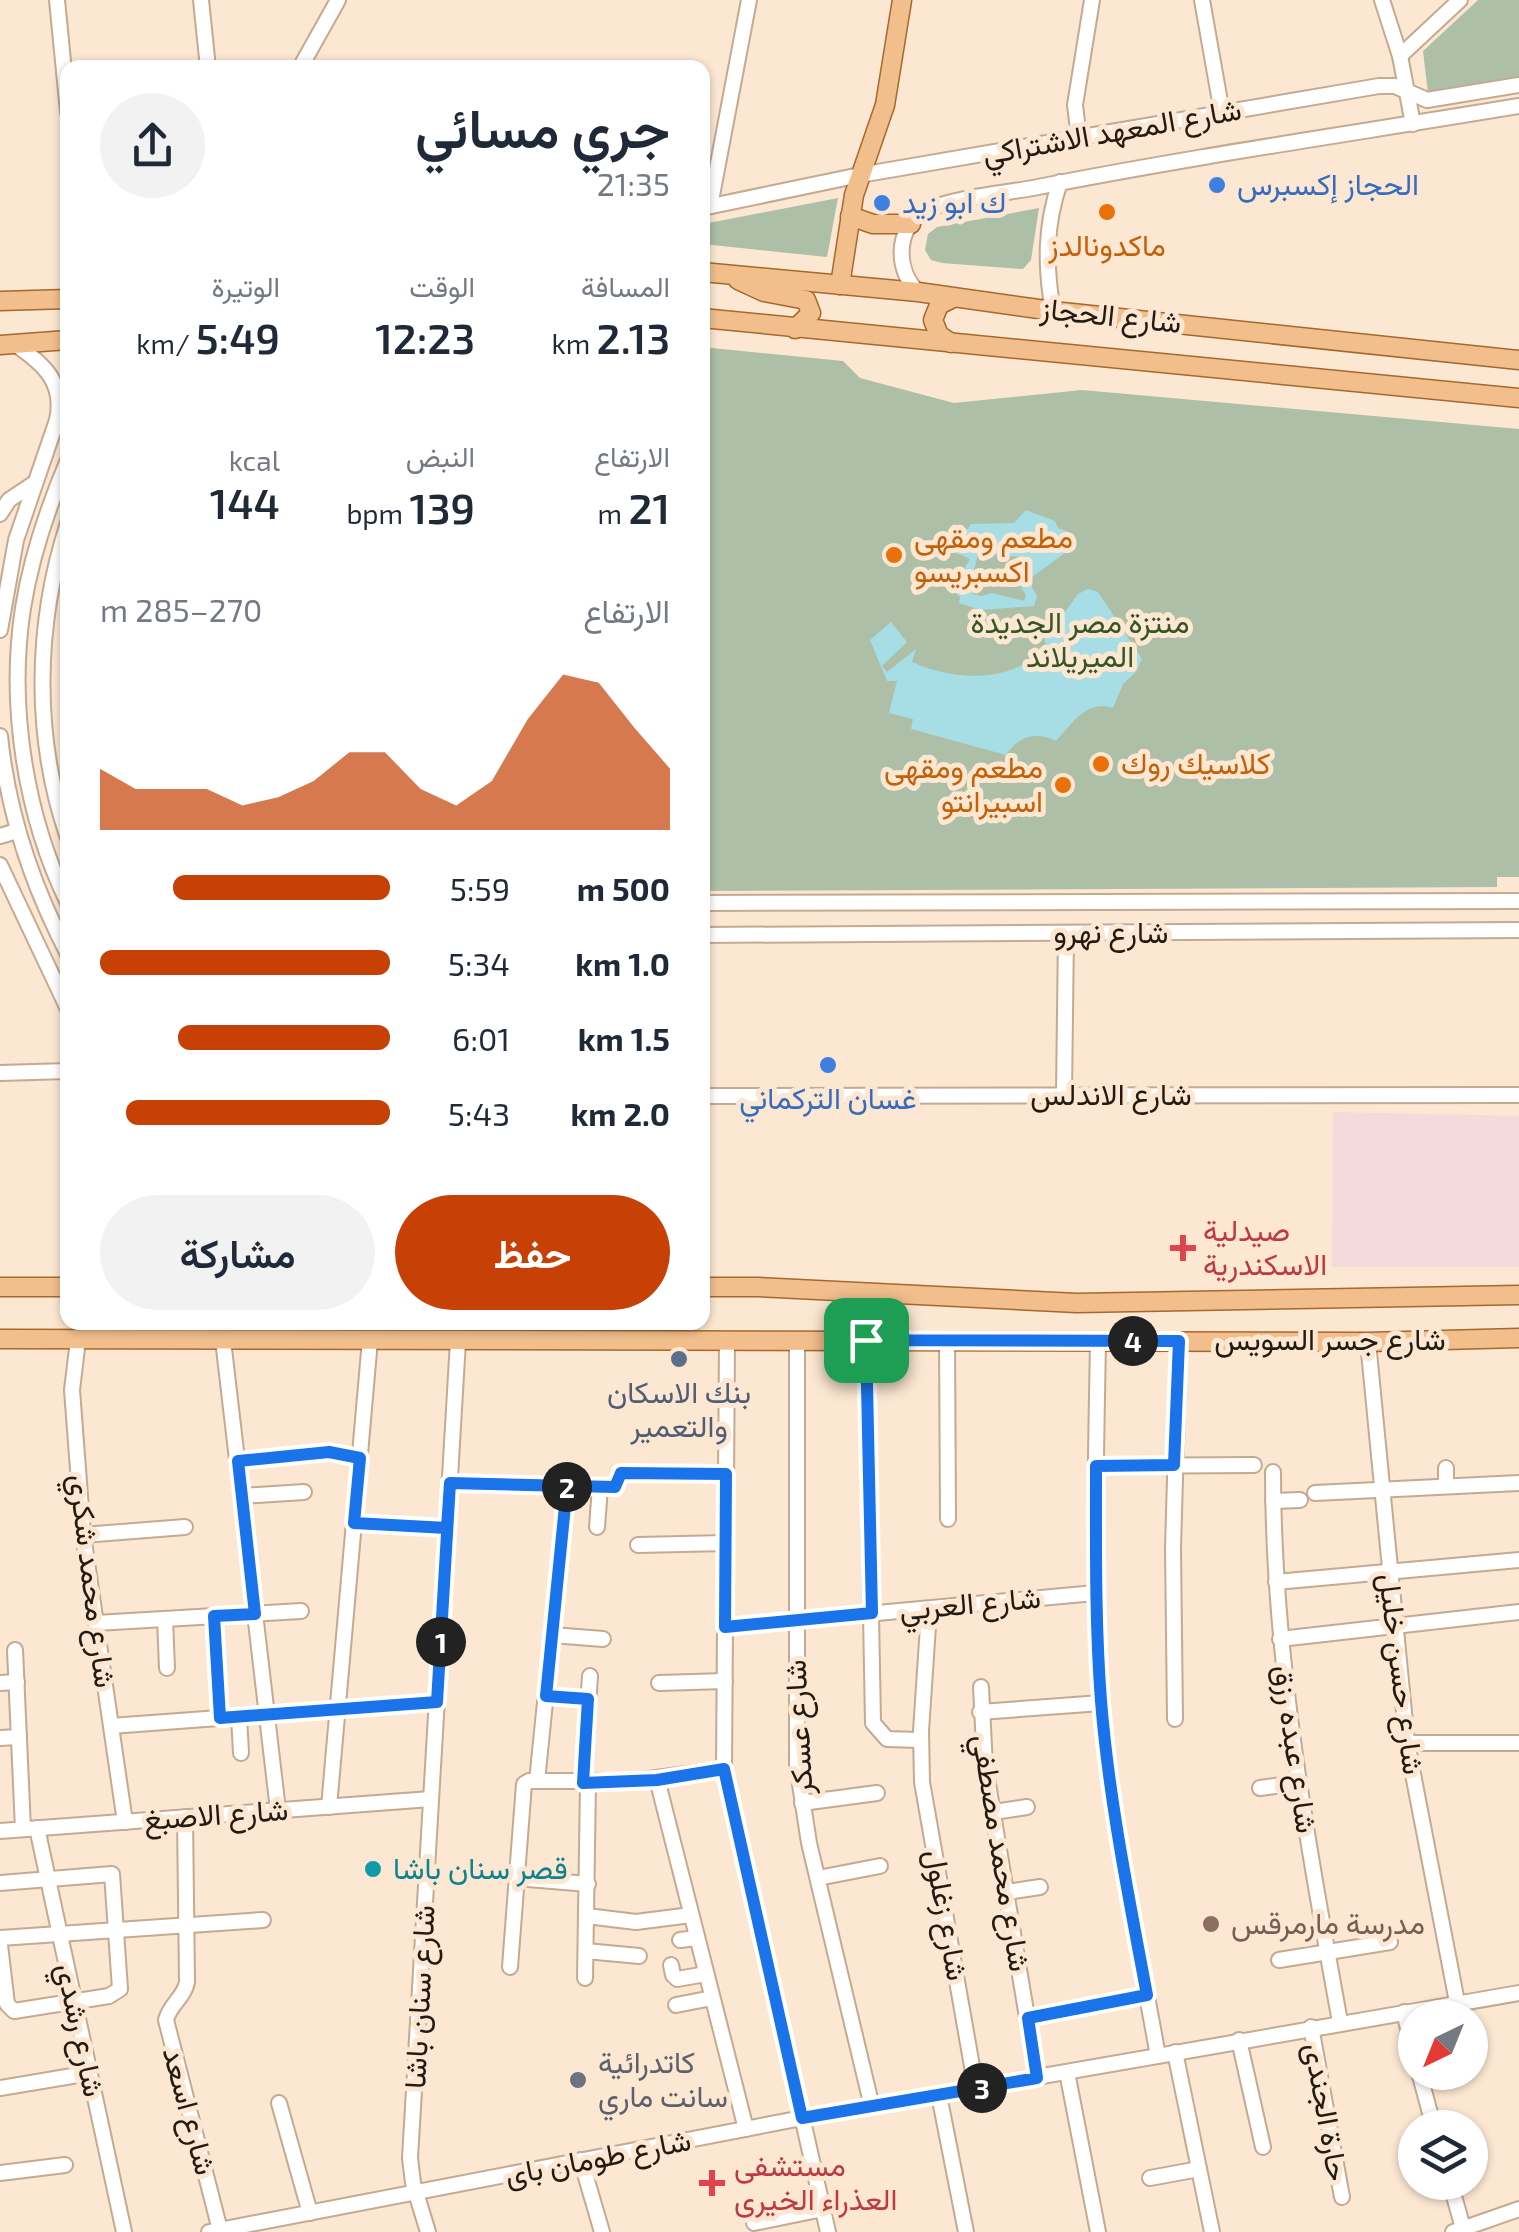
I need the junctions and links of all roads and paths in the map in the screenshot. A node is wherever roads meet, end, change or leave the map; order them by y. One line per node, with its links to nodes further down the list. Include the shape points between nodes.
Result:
1 (57, 0): 11 (street)
2 (202, 0): 12 (street)
3 (338, 0): 13 (street)
4 (749, 0): 22 (street)
5 (902, 0): 20 (main road, via 887,94)
6 (1092, 0): 19 (street, via 1075,104)
7 (1382, 0): 10 (street)
8 (1460, 0): 10 (street)
9 (1206, 1): 17 (street)
10 (1400, 56): 15 (street)
11 (63, 60)
12 (207, 60)
13 (304, 60)
14 (1519, 85): 15 (street, شارع المعهد الاشتراكي, via 1427,100)
15 (1406, 90): 17 (street, شارع المعهد الاشتراكي, via 1387,85); 18 (street)
16 (1519, 106): 18 (street, شارع المعهد الاشتراكي)
17 (1222, 113): 19 (street, شارع المعهد الاشتراكي)
18 (1413, 124): 21 (street, شارع المعهد الاشتراكي)
19 (1080, 138): 20 (street, شارع المعهد الاشتراكي)
20 (860, 175): 23 (street, شارع المعهد الاشتراكي); 24 (main road)
21 (1060, 182): 25 (street, شارع المعهد الاشتراكي, via 936,207); 33 (street, via 1046,249)
22 (710, 188)
23 (710, 206)
24 (850, 216): 25 (main road); 28 (main road)
25 (911, 224): 29 (street, via 903,269)
26 (710, 273): 27 (main road, شارع الحجاز)
27 (729, 274): 28 (main road, شارع الحجاز); 35 (main road, via 764,292 806,300 811,313)
28 (840, 285): 29 (main road, شارع الحجاز)
29 (918, 292): 30 (main road, شارع الحجاز)
30 (954, 298): 33 (main road, شارع الحجاز); 37 (main road, via 939,305 933,320 938,335)
31 (60, 299): 32 (main road)
32 (0, 301)
33 (1053, 311): 39 (main road, شارع الحجاز)
34 (710, 319): 35 (main road, شارع الحجاز)
35 (795, 329): 37 (main road, شارع الحجاز)
36 (60, 341): 38 (main road)
37 (952, 344): 41 (main road, شارع الحجاز)
38 (8, 345): 40 (street)
39 (1519, 360)
40 (60, 379)
41 (1519, 398)
42 (60, 404): 44 (street)
43 (60, 483): 51 (street, via 21,627 21,724)
44 (33, 484): 45 (street); 47 (street)
45 (0, 514)
46 (60, 557): 49 (street, via 47,611 42,681)
47 (0, 630)
48 (0, 736): 52 (street)
49 (60, 812)
50 (60, 822): 51 (street)
51 (38, 827): 55 (street)
52 (17, 831): 53 (street); 63 (street)
53 (0, 836)
54 (1, 873): 64 (street)
55 (60, 883)
56 (1488, 901): 57 (street, شارع نهرو); 58 (street, شارع نهرو); 59 (street, via 1480,916)
57 (1519, 901)
58 (710, 903)
59 (1488, 930): 60 (street, شارع نهرو); 61 (street, شارع نهرو)
60 (1518, 931)
61 (1066, 933): 62 (street, شارع نهرو); 69 (street)
62 (710, 935)
63 (60, 937)
64 (60, 993)
65 (60, 1072): 66 (street)
66 (0, 1073)
67 (1519, 1094): 69 (street, شارع الاندلس)
68 (710, 1096): 69 (street, شارع الاندلس)
69 (1064, 1096)
70 (0, 1286): 71 (main road)
71 (60, 1286)
72 (710, 1287): 73 (main road, شارع جسر السويس, via 1076,1303)
73 (1519, 1295)
74 (1519, 1338): 86 (main road, شارع جسر السويس)
75 (0, 1339): 76 (main road, شارع جسر السويس)
76 (78, 1340): 77 (main road, شارع جسر السويس); 111 (street, شارع محمد شكري, via 72,1390)
77 (223, 1340): 78 (main road, شارع جسر السويس); 88 (street)
78 (370, 1340): 83 (main road, شارع جسر السويس); 87 (street)
79 (727, 1340): 80 (main road, شارع جسر السويس); 83 (main road, شارع جسر السويس); 94 (street)
80 (797, 1340): 81 (main road, شارع جسر السويس); 124 (street, شارع عسكر)
81 (866, 1340): 82 (main road, شارع جسر السويس); 120 (street)
82 (947, 1340): 84 (main road, شارع جسر السويس); 106 (street)
83 (458, 1341): 95 (street, شارع سنان باشا)
84 (1098, 1341): 85 (main road, شارع جسر السويس); 91 (street)
85 (1179, 1341): 86 (main road, شارع جسر السويس); 90 (street)
86 (1368, 1342): 100 (street, شارع حسن خليل)
87 (360, 1458): 88 (street, via 329,1452); 107 (street)
88 (238, 1461): 103 (street)
89 (1254, 1464): 90 (street)
90 (1174, 1465): 91 (street); 149 (street)
91 (1096, 1466): 117 (street)
92 (1446, 1468): 98 (street)
93 (1273, 1472): 104 (street, شارع عبده رزق)
94 (726, 1474): 99 (street, via 621,1473 616,1486); 112 (street)
95 (450, 1483): 97 (street); 110 (street, شارع سنان باشا)
96 (1519, 1483): 98 (street)
97 (567, 1486): 99 (street); 129 (street)
98 (1446, 1486): 100 (street)
99 (600, 1487): 109 (street)
100 (1381, 1489): 102 (street); 115 (street, شارع حسن خليل)
101 (304, 1492): 103 (street)
102 (1315, 1494)
103 (242, 1496): 121 (street)
104 (1273, 1500): 105 (street); 116 (street, شارع عبده رزق)
105 (1300, 1500)
106 (948, 1519)
107 (354, 1523): 110 (street); 144 (street)
108 (185, 1527): 111 (street)
109 (597, 1527)
110 (447, 1528): 142 (street, شارع سنان باشا)
111 (83, 1535): 125 (street, شارع محمد شكري)
112 (726, 1544): 113 (street); 128 (street)
113 (638, 1545)
114 (1519, 1560): 115 (street)
115 (1388, 1572): 116 (street); 126 (street, شارع حسن خليل)
116 (1276, 1582): 131 (street, شارع عبده رزق)
117 (1096, 1593): 120 (street, شارع العربي); 143 (street)
118 (302, 1611): 121 (street)
119 (1519, 1612): 126 (street)
120 (872, 1613): 124 (street, شارع العربي); 153 (street, via 873,1723 887,1739)
121 (255, 1614): 122 (street); 146 (street)
122 (214, 1616): 123 (street); 148 (street)
123 (166, 1619): 125 (street); 133 (street)
124 (796, 1620): 128 (street, شارع العربي); 165 (street, شارع عسكر, via 794,1721)
125 (96, 1623): 150 (street, شارع محمد شكري)
126 (1394, 1625): 131 (street); 154 (street, شارع حسن خليل)
127 (928, 1626): 153 (street, شارع زغلول)
128 (725, 1627): 135 (street)
129 (552, 1635): 130 (street); 140 (street)
130 (603, 1639)
131 (1280, 1640): 161 (street, شارع عبده رزق)
132 (15, 1650): 137 (street, شارع رشدي)
133 (167, 1668)
134 (590, 1676): 141 (street)
135 (724, 1681): 138 (street); 157 (street)
136 (0, 1682): 137 (street)
137 (16, 1682): 151 (street, شارع رشدي)
138 (659, 1684)
139 (980, 1687): 145 (street, شارع محمد مصطفي)
140 (546, 1696): 141 (street); 159 (street)
141 (588, 1699): 160 (street)
142 (437, 1702): 144 (street); 164 (street, شارع سنان باشا)
143 (1101, 1702): 145 (street); 201 (street)
144 (337, 1710): 146 (street); 166 (street)
145 (980, 1712): 169 (street, شارع محمد مصطفي)
146 (267, 1715): 147 (street); 168 (street)
147 (239, 1717): 148 (street); 156 (street)
148 (220, 1718): 150 (street)
149 (1175, 1719)
150 (111, 1726): 171 (street, شارع محمد شكري)
151 (19, 1737): 152 (street); 172 (street, شارع رشدي)
152 (0, 1738)
153 (920, 1740): 218 (street, شارع زغلول)
154 (1407, 1743): 155 (street); 203 (street, شارع حسن خليل)
155 (1519, 1743)
156 (241, 1753)
157 (724, 1769): 158 (street); 222 (street)
158 (657, 1780): 160 (street); 182 (street, via 671,1859)
159 (537, 1781): 160 (street); 176 (street, via 522,1790)
160 (586, 1783): 179 (street)
161 (1298, 1783): 162 (street); 193 (street, شارع عبده رزق)
162 (1260, 1788)
163 (877, 1793): 165 (street)
164 (431, 1799): 166 (street, شارع الاصبغ); 230 (street, شارع سنان باشا, via 410,2158)
165 (802, 1804): 177 (street, شارع عسكر)
166 (328, 1806): 168 (street, شارع الاصبغ)
167 (1027, 1807): 169 (street)
168 (278, 1810): 170 (street, شارع الاصبغ)
169 (994, 1812): 181 (street, شارع محمد مصطفي)
170 (185, 1817): 171 (street, شارع الاصبغ); 185 (street, شارع اسعد)
171 (125, 1822): 172 (street, شارع الاصبغ)
172 (30, 1829): 173 (street, شارع الاصبغ); 175 (street, شارع رشدي)
173 (0, 1831)
174 (880, 1866): 177 (street)
175 (48, 1878): 178 (street); 186 (street, via 114,1876); 187 (street, شارع رشدي)
176 (516, 1878): 179 (street); 197 (street)
177 (818, 1878): 221 (street, شارع عسكر)
178 (0, 1883)
179 (588, 1884): 183 (street)
180 (1040, 1887): 181 (street)
181 (1007, 1892): 208 (street, شارع محمد مصطفي)
182 (691, 1915): 183 (street, via 636,1922); 188 (street)
183 (587, 1916): 192 (street)
184 (263, 1920): 185 (street)
185 (187, 1924): 186 (street); 238 (street, شارع اسعد, via 186,1990 166,2020)
186 (118, 1928): 187 (street); 205 (street, via 120,1990)
187 (60, 1933): 190 (street); 205 (street, شارع رشدي)
188 (697, 1938): 189 (street); 198 (street)
189 (680, 1940)
190 (0, 1941): 205 (street, via 9,2009)
191 (1390, 1942): 193 (street)
192 (586, 1950): 194 (street); 199 (street)
193 (1328, 1952): 195 (street); 209 (street, شارع عبده رزق)
194 (639, 1956)
195 (1279, 1960)
196 (671, 1965): 198 (street, via 677,1978)
197 (510, 1967)
198 (706, 1974): 202 (street)
199 (585, 1978)
200 (1519, 1993): 204 (street, شارع طومان باى)
201 (1147, 1995): 208 (street); 213 (street)
202 (712, 1998): 206 (street); 223 (street)
203 (1457, 2000)
204 (1471, 2000)
205 (74, 2002): 215 (street, شارع رشدي)
206 (676, 2005)
207 (1398, 2013): 209 (street, شارع طومان باى)
208 (1028, 2018): 216 (street, شارع محمد مصطفي)
209 (1340, 2022): 210 (street, شارع طومان باى)
210 (1311, 2028): 211 (street, شارع طومان باى); 231 (street, حارة الجندى)
211 (1240, 2040): 212 (street, شارع طومان باى); 224 (street)
212 (1175, 2052): 213 (street, شارع طومان باى); 227 (street)
213 (1158, 2056): 214 (street, شارع طومان باى)
214 (1068, 2072): 216 (street, شارع طومان باى); 244 (street)
215 (90, 2073): 217 (street); 239 (street, شارع رشدي)
216 (1037, 2078): 218 (street, شارع طومان باى)
217 (0, 2088)
218 (976, 2089): 219 (street, شارع طومان باى)
219 (940, 2095): 221 (street, شارع طومان باى); 243 (street)
220 (279, 2103): 235 (street)
221 (872, 2107): 222 (street, شارع طومان باى)
222 (802, 2118): 223 (street, شارع طومان باى); 233 (street)
223 (746, 2129): 225 (street, شارع طومان باى)
224 (1263, 2148)
225 (581, 2160): 230 (street, شارع طومان باى); 241 (street)
226 (65, 2165): 228 (street)
227 (1199, 2170): 229 (street); 245 (street)
228 (0, 2173)
229 (1150, 2178)
230 (416, 2194): 235 (street, شارع طومان باى); 240 (street, شارع سنان باشا)
231 (1342, 2197)
232 (1453, 2200): 237 (street)
233 (823, 2209): 236 (street); 242 (street)
234 (1519, 2209): 237 (street)
235 (310, 2214): 238 (street, شارع طومان باى)
236 (754, 2223)
237 (1458, 2230)
238 (221, 2231)
239 (124, 2232)
240 (428, 2232)
241 (602, 2232)
242 (828, 2232)
243 (966, 2232)
244 (1098, 2232)
245 (1212, 2232)

